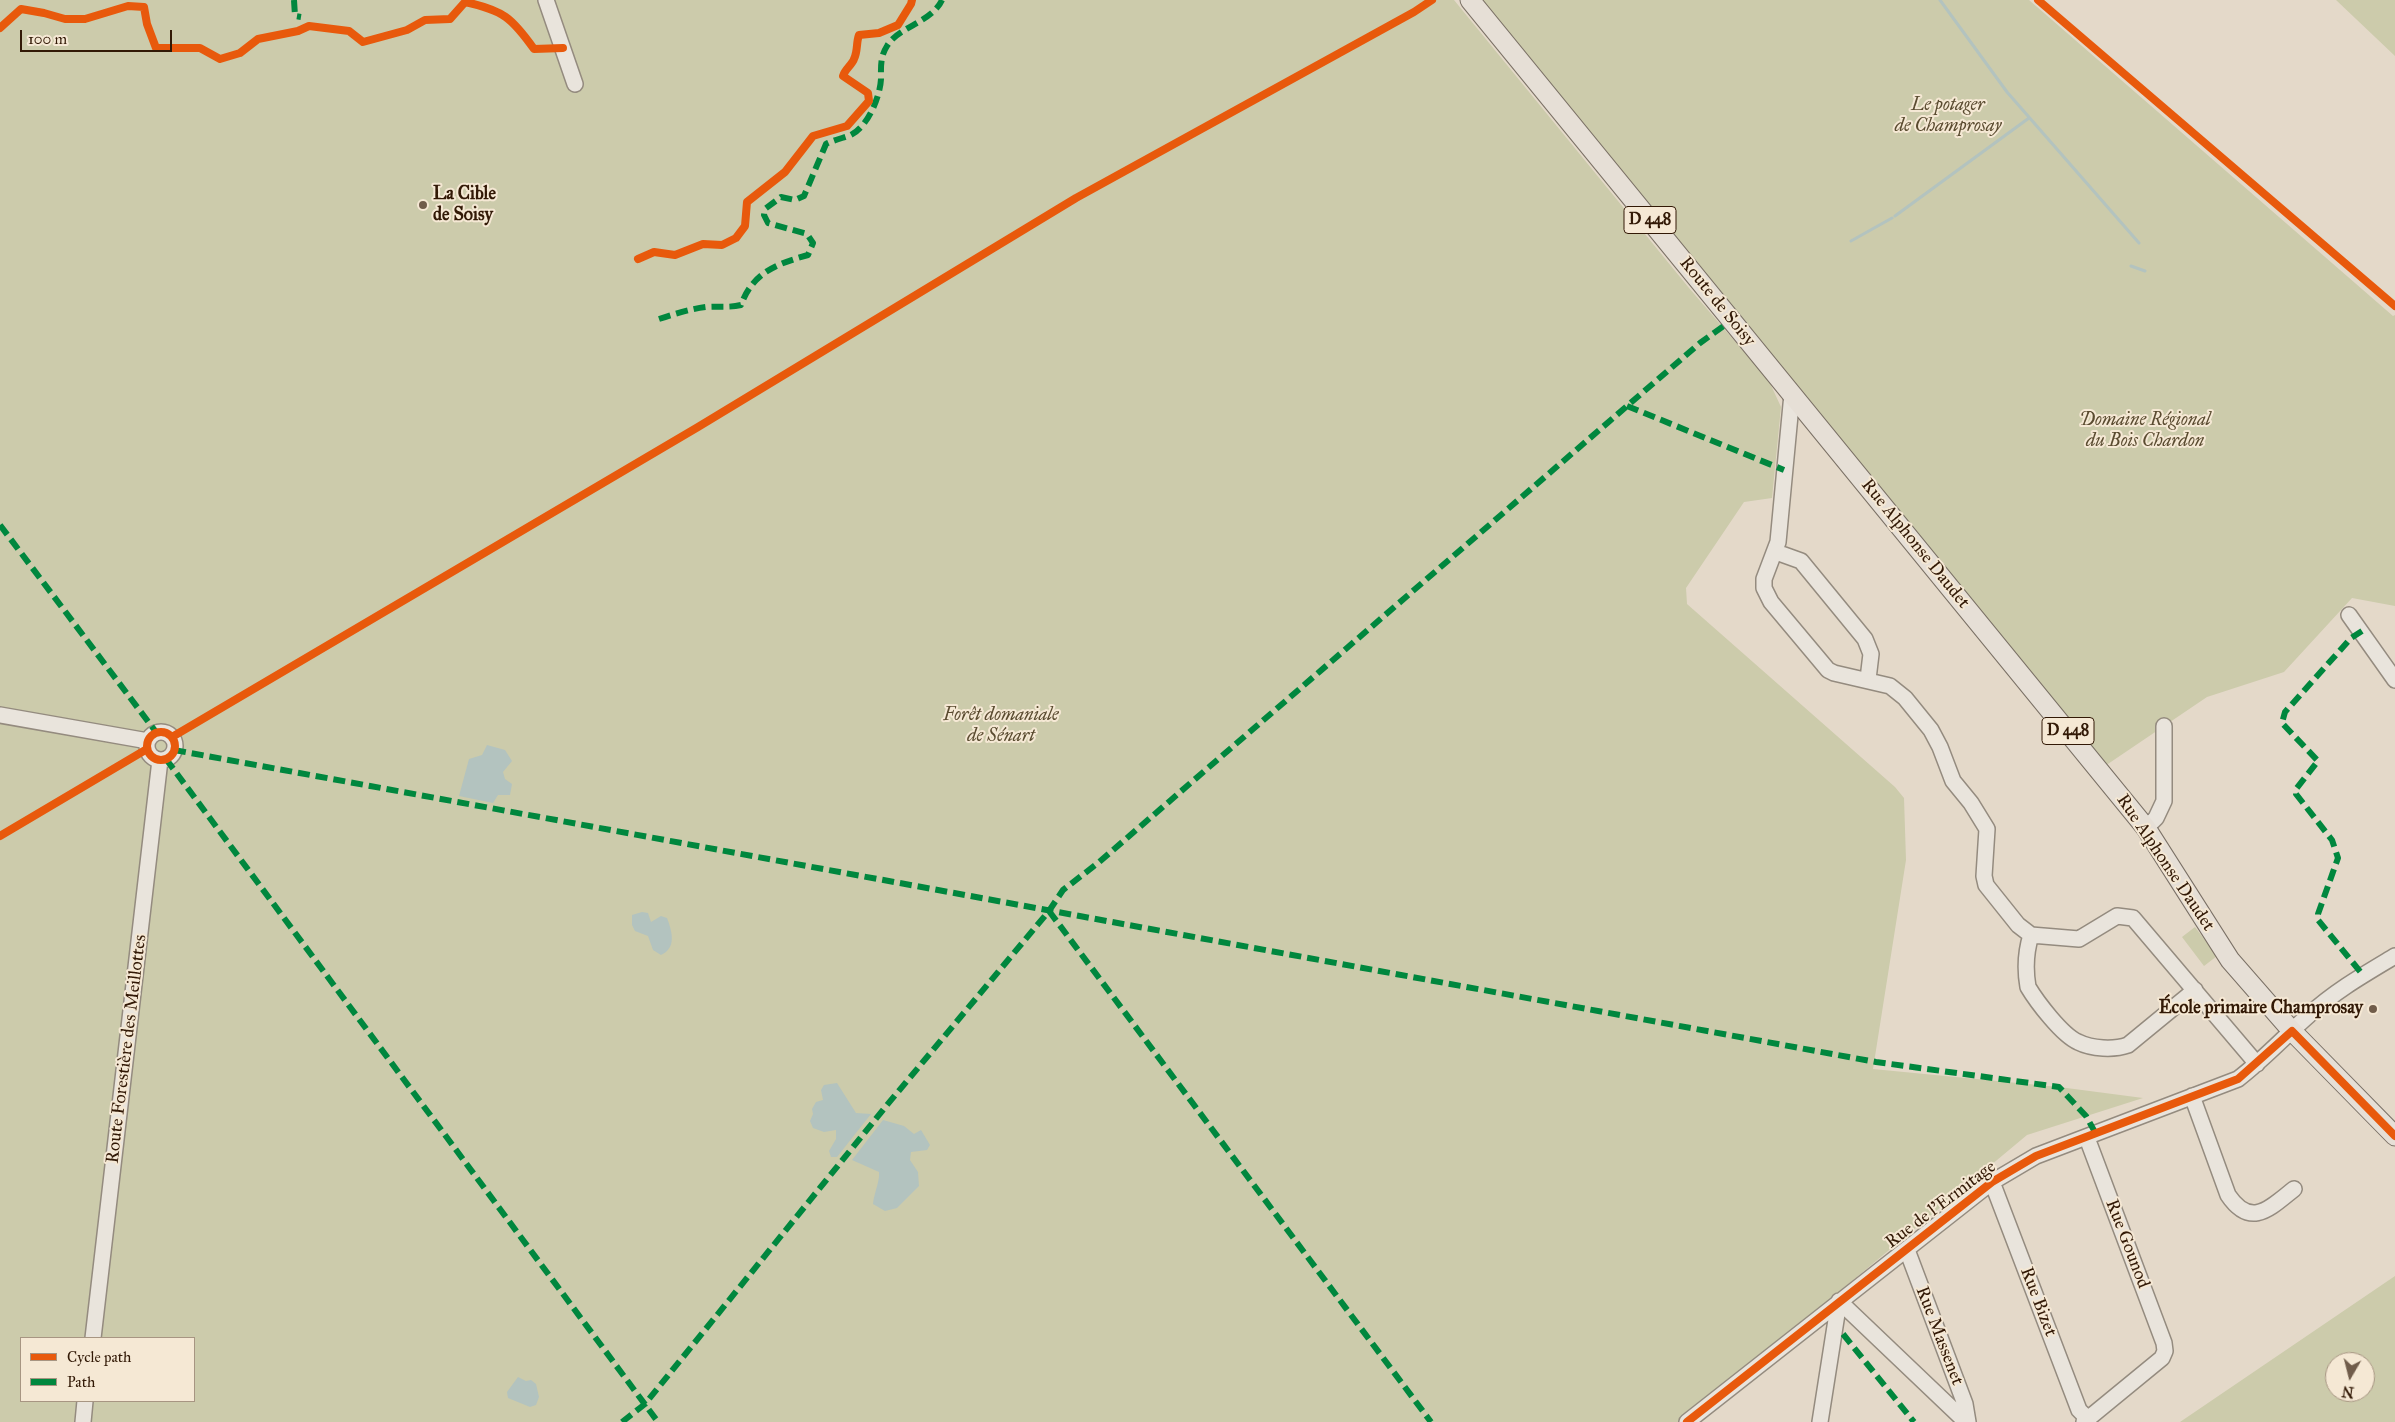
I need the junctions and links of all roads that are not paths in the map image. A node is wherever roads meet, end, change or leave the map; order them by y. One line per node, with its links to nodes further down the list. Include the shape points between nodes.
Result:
1 (546, 0): 3 (street)
2 (1470, 0): 4 (main road, Route de Soisy / D 448)
3 (575, 84)
4 (1792, 394): 5 (main road, Route de Soisy / D 448); 6 (street)
5 (1830, 441): 14 (main road, Rue Alphonse Daudet / D 448)
6 (1776, 552): 8 (street, via 1801,561 1865,639 1871,654); 8 (street, via 1764,579 1766,595 1771,602 1828,670)
7 (2349, 615): 9 (street)
8 (1868, 679): 15 (street, via 1899,692 1937,740 1953,781 1971,802 1987,829 1986,885 2018,925)
9 (2395, 680)
10 (0, 715): 12 (street)
11 (2164, 726): 14 (street, via 2164,801 2156,818)
12 (148, 741): 13 (street, via 149,753); 13 (street, via 160,732 172,736 174,750 169,757)
13 (160, 760): 27 (street, Route Forestière des Meillottes)
14 (2146, 828): 18 (main road, Rue Alphonse Daudet / D 448, via 2230,960)
15 (2031, 935): 17 (street, via 2079,939 2116,916 2133,918); 17 (street, via 2026,978 2028,987 2068,1036 2083,1044 2119,1048 2128,1045)
16 (2395, 956): 18 (street, Rue de l'Ermitage, via 2344,987)
17 (2195, 990): 19 (street)
18 (2292, 1032): 19 (street, Rue de l'Ermitage); 21 (main road, Rue Alphonse Daudet / D 448)
19 (2257, 1064): 20 (street, Rue de l'Ermitage, via 2238,1079)
20 (2192, 1096): 22 (street, Rue de l'Ermitage); 24 (street, via 2228,1195 2236,1206 2242,1211 2265,1211)
21 (2395, 1136)
22 (2087, 1138): 23 (street, Rue de l'Ermitage, via 2036,1156); 30 (street, Rue Gounod, via 2165,1351 2162,1358)
23 (1992, 1182): 25 (street, Rue de l'Ermitage); 30 (street, Rue Bizet, via 2079,1410)
24 (2294, 1188)
25 (1907, 1250): 26 (street, Rue de l'Ermitage); 34 (street, Rue Massenet, via 1965,1404)
26 (1839, 1301): 29 (street, Rue de l'Ermitage); 33 (street); 34 (street)
27 (93, 1337)
28 (86, 1402): 31 (street)
29 (1704, 1415): 32 (street, Rue de l'Ermitage)
30 (2086, 1420)
31 (83, 1422)
32 (1686, 1422)
33 (1820, 1422)
34 (1967, 1422)

